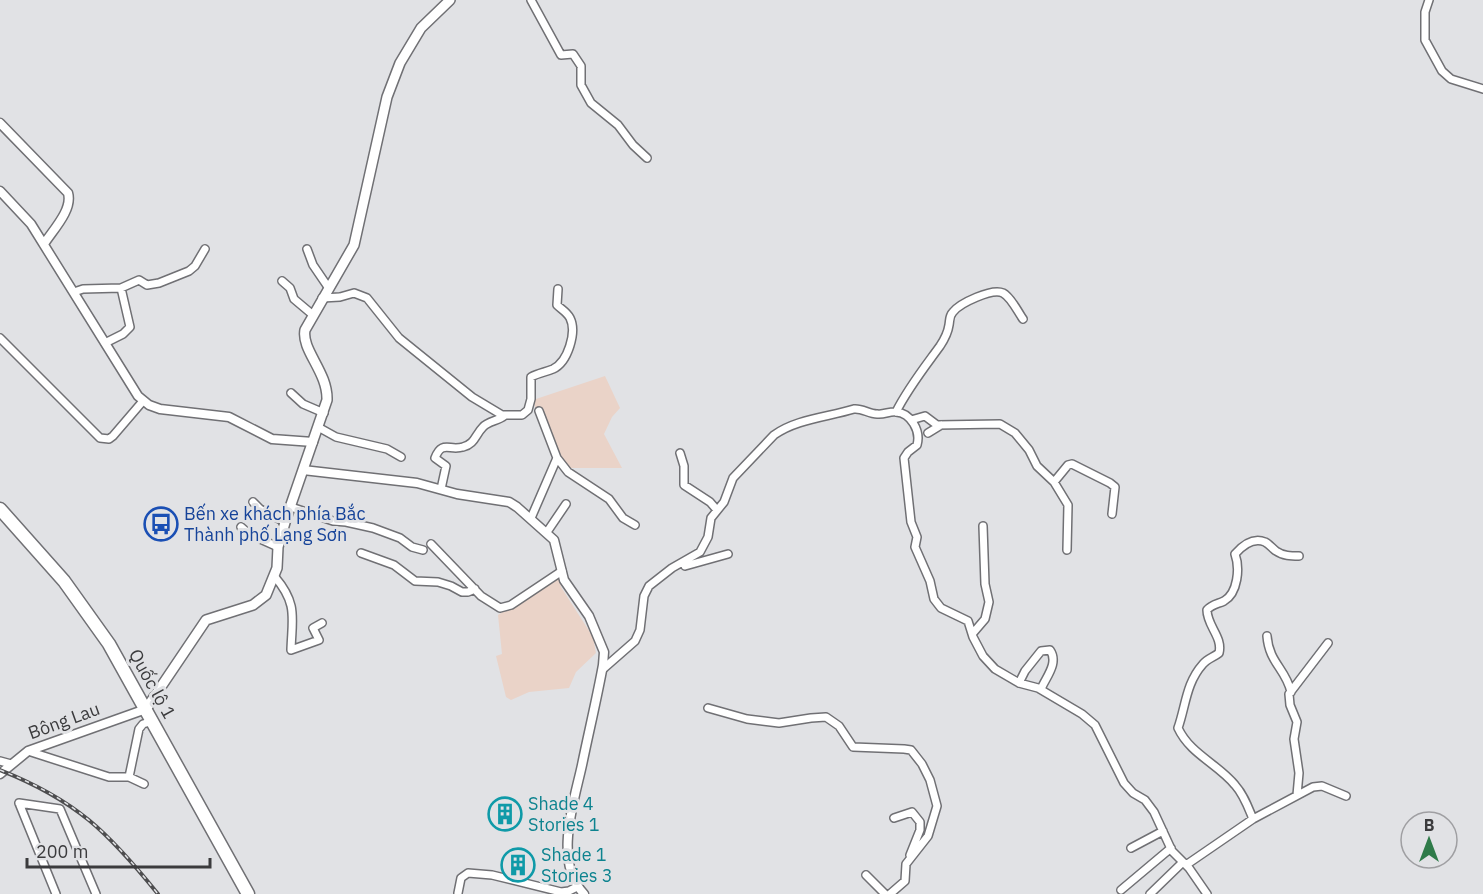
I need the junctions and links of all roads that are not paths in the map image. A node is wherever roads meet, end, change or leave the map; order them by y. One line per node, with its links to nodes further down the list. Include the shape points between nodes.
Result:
1 (531, 0): 6 (street, via 560,53 573,54 579,64 581,85 591,103 618,124)
2 (1429, 0): 4 (street, via 1425,40 1442,71 1455,81)
3 (448, 1): 12 (main road, via 421,28 400,63 387,97 354,244)
4 (1483, 89)
5 (0, 123): 8 (street, via 68,193 69,204)
6 (647, 158)
7 (0, 191): 8 (street)
8 (44, 243): 15 (street)
9 (205, 249): 13 (street, via 189,272 159,283 147,285 140,280)
10 (307, 249): 12 (street)
11 (282, 281): 17 (street)
12 (328, 287): 16 (main road)
13 (121, 288): 15 (street); 20 (street, via 130,327)
14 (558, 289): 26 (street, via 557,305 568,315 572,328 565,357 553,369 531,377 531,399 526,412)
15 (74, 292): 20 (street)
16 (322, 298): 17 (main road); 26 (street, via 354,293 367,298 399,338 472,397)
17 (313, 315): 25 (main road, via 304,337 325,381)
18 (1023, 319): 24 (street, via 1001,292 986,294 954,310 942,342)
19 (0, 338): 22 (street, via 100,438 113,436)
20 (105, 343): 22 (street)
21 (291, 393): 25 (street, via 303,404)
22 (143, 401): 31 (street, via 160,409 229,417 272,439)
23 (539, 411): 34 (street)
24 (896, 412): 27 (street); 42 (street, via 878,414 859,408 782,429 733,478)
25 (324, 413): 29 (main road)
26 (504, 416): 37 (street, via 483,426 472,444 439,450 435,458 446,465)
27 (911, 420): 28 (street, via 925,416); 62 (street, via 919,441 904,458 904,466 915,547 934,599 941,608 968,621)
28 (941, 425): 30 (street); 36 (street, via 1006,427)
29 (318, 427): 31 (main road); 33 (street, via 336,437 387,449)
30 (928, 433)
31 (313, 442): 35 (main road)
32 (680, 453): 42 (street, via 684,485)
33 (401, 457)
34 (557, 458): 44 (street); 46 (street, via 568,472 609,499 623,518)
35 (303, 470): 37 (street); 40 (main road)
36 (1054, 482): 43 (street, via 1072,464 1110,483 1114,487); 53 (street, via 1068,505)
37 (441, 489): 44 (street, via 509,502)
38 (253, 502): 45 (street)
39 (566, 504): 49 (street)
40 (291, 507): 45 (main road); 52 (street, via 333,521 373,528)
41 (0, 509): 70 (highway, Quốc lộ 1, via 78,599)
42 (717, 510): 57 (street, via 700,552)
43 (1112, 514)
44 (531, 518): 49 (street)
45 (285, 522): 51 (main road)
46 (635, 525)
47 (983, 526): 62 (street, via 989,602 985,619)
48 (241, 527): 51 (street)
49 (547, 532): 58 (street, via 554,540)
50 (432, 544): 60 (street)
51 (278, 547): 59 (main road)
52 (423, 550)
53 (1067, 550)
54 (361, 553): 60 (street, via 394,565 415,580 438,582 464,592)
55 (728, 554): 57 (street)
56 (1299, 556): 81 (street, via 1288,556 1258,540 1235,554 1236,585 1228,599 1207,610 1209,624 1221,647 1192,679 1178,728 1200,756 1235,785)
57 (676, 566): 65 (street, via 650,586 644,596 635,641)
58 (562, 571): 60 (street, via 505,608); 65 (street, via 598,636 604,652)
59 (274, 577): 61 (street, via 284,587 293,609 291,650 318,640 314,628); 70 (main road, via 261,600 206,620)
60 (475, 589)
61 (322, 623)
62 (973, 633): 66 (street, via 983,656 995,669)
63 (1266, 636): 68 (street, via 1272,658)
64 (1328, 643): 68 (street)
65 (603, 669): 88 (street, via 569,825 568,854)
66 (1019, 683): 67 (street); 67 (street, via 1041,651 1050,650 1053,664)
67 (1041, 689): 82 (street, via 1095,725 1124,783 1145,800)
68 (1291, 692): 78 (street, via 1290,705 1297,722)
69 (708, 708): 85 (street, via 779,723 826,717 839,726 853,747 911,750 930,780 937,806 925,843)
70 (146, 709): 71 (highway, Quốc lộ 1); 72 (street, Bông Lau)
71 (153, 721): 76 (street, via 139,729); 93 (highway, Quốc lộ 1)
72 (28, 751): 74 (street, Bông Lau); 76 (street, via 109,777)
73 (0, 761): 74 (street)
74 (11, 764): 75 (street, Bông Lau)
75 (0, 774)
76 (129, 777): 77 (street)
77 (144, 784)
78 (1297, 795): 79 (street, via 1322,786); 81 (street)
79 (1346, 796)
80 (894, 818): 85 (street, via 912,812 920,822)
81 (1252, 819): 86 (street)
82 (1163, 831): 83 (street); 84 (street)
83 (1131, 848)
84 (1171, 848): 86 (street); 89 (street)
85 (909, 858): 96 (street, via 905,881)
86 (1184, 864): 97 (street); 98 (street)
87 (866, 875): 95 (street)
88 (577, 887): 90 (street, via 561,892 468,873 461,878); 94 (street)
89 (1121, 890)
90 (458, 893)
91 (56, 894): 92 (street, via 19,803 60,809)
92 (96, 894)
93 (248, 894)
94 (584, 894)
95 (885, 894)
96 (890, 894)
97 (1150, 894)
98 (1207, 894)

